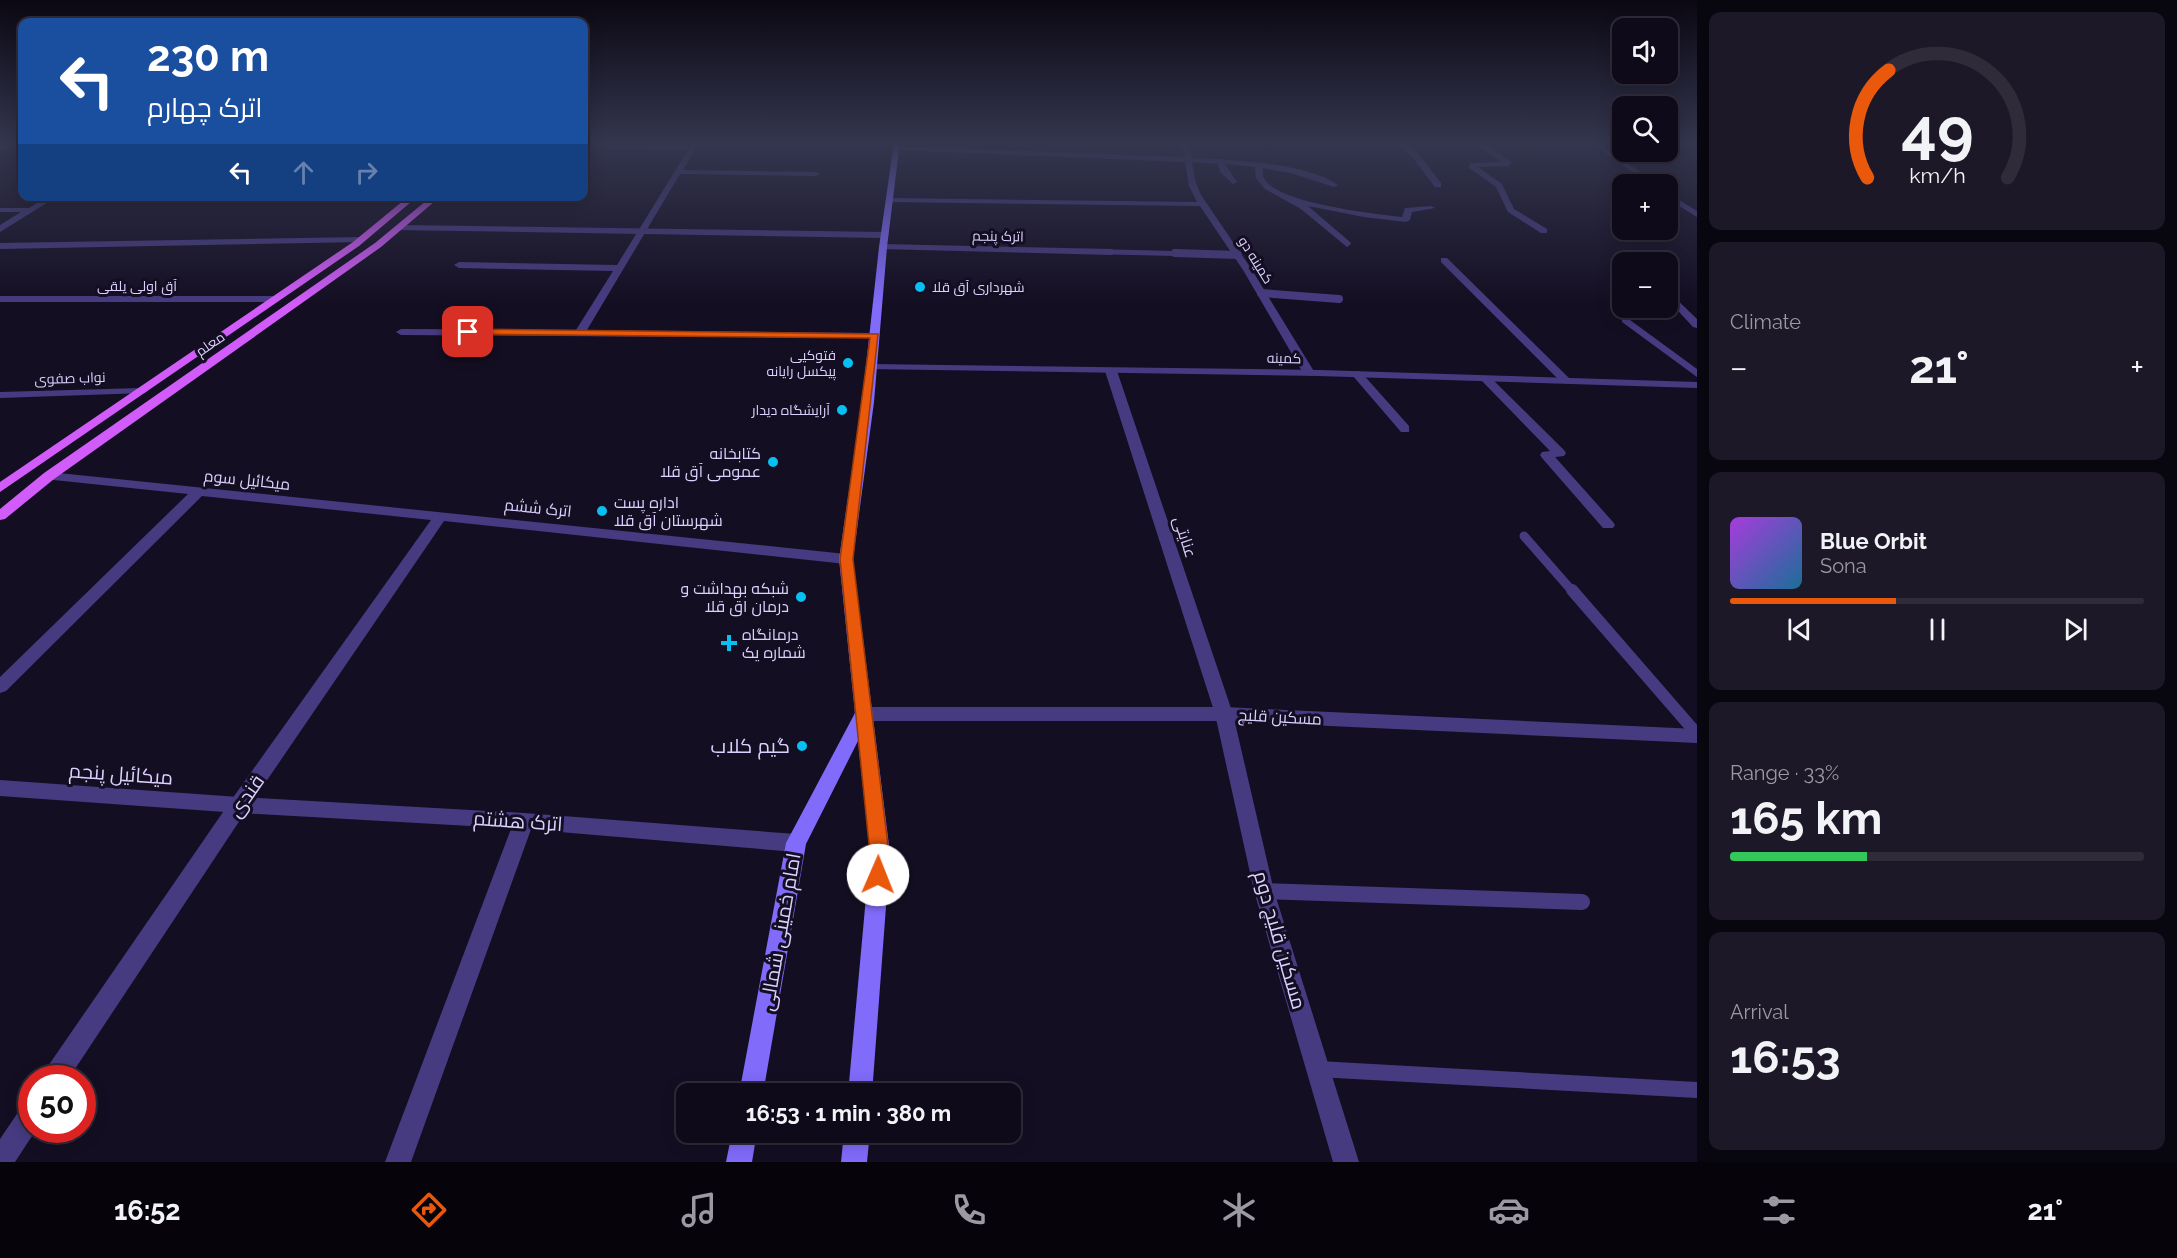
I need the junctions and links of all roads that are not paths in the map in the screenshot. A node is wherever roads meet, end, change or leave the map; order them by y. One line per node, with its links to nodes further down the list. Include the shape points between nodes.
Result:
1 (664, 196): 20 (street)
2 (890, 196): 6 (main road)
3 (1198, 196): 12 (street, کمینه دو)
4 (1286, 196): 10 (street)
5 (1504, 196): 19 (street, via 1511,210)
6 (890, 200): 12 (street); 22 (main road)
7 (46, 201): 14 (street)
8 (408, 201): 21 (main road, معلم)
9 (431, 201): 17 (main road, معلم)
10 (1295, 201): 13 (street, via 1406,220 1408,210); 23 (street)
11 (1678, 202): 16 (street)
12 (1202, 204): 27 (street, کمینه دو)
13 (1431, 208)
14 (33, 209): 15 (street); 18 (street)
15 (0, 210)
16 (1697, 215)
17 (399, 228): 20 (street, اترک پنجم); 24 (main road, معلم)
18 (0, 230)
19 (1544, 231)
20 (642, 232): 22 (street, اترک پنجم); 30 (street)
21 (359, 241): 24 (main road, via 360,248); 25 (street); 33 (main road, معلم)
22 (884, 241): 26 (street, اترک پنجم); 40 (main road)
23 (1347, 244)
24 (378, 245): 52 (main road, معلم)
25 (0, 246)
26 (1112, 252): 27 (lane)
27 (1238, 255): 31 (street, کمینه دو)
28 (1444, 260): 47 (street)
29 (459, 265): 30 (street)
30 (620, 268): 39 (street)
31 (1261, 292): 34 (lane); 43 (street, کمینه دو)
32 (0, 299): 33 (street, آق اولی یلقی)
33 (274, 299): 49 (main road, معلم)
34 (1339, 299)
35 (1678, 305): 37 (street)
36 (1626, 320): 45 (street)
37 (1697, 325)
38 (401, 332): 39 (street)
39 (580, 333): 40 (street)
40 (875, 336): 41 (main road)
41 (871, 367): 42 (street, کمینه); 59 (main road)
42 (1111, 371): 43 (street, کمینه); 62 (street, عنایتی)
43 (1309, 373): 44 (street, کمینه)
44 (1357, 374): 46 (street, کمینه); 51 (street)
45 (1697, 374)
46 (1486, 379): 47 (street, کمینه); 57 (street, via 1560,453 1546,455)
47 (1565, 380): 48 (street, کمینه)
48 (1697, 385)
49 (141, 391): 50 (street, نواب صفوی); 53 (main road, معلم)
50 (0, 395)
51 (1405, 429)
52 (49, 476): 54 (street, میکائیل سوم); 55 (main road, معلم)
53 (0, 488)
54 (199, 491): 56 (street, میکائیل سوم); 60 (street)
55 (0, 516)
56 (441, 516): 59 (street, اترک ششم); 65 (street, قندی)
57 (1608, 525)
58 (1524, 536): 63 (lane)
59 (846, 559): 61 (main road)
60 (0, 687)
61 (863, 714): 62 (street, مسکین قلیچ); 67 (main road, امام خمینی شمالی); 73 (main road, via 879,854)
62 (1224, 714): 63 (street, مسکین قلیچ); 68 (street, مسکین قلیچ دوم)
63 (1697, 735)
64 (0, 788): 65 (street, میکائیل پنجم)
65 (239, 806): 66 (street, اترک هشتم); 70 (street, قندی)
66 (524, 821): 67 (street, اترک هشتم); 79 (street)
67 (796, 843): 72 (main road, امام خمینی شمالی)
68 (1264, 891): 69 (lane); 71 (street, مسکین قلیچ دوم)
69 (1582, 902)
70 (64, 1065)
71 (1318, 1069): 74 (lane); 82 (street, مسکین قلیچ دوم)
72 (753, 1083)
73 (861, 1083)
74 (1697, 1090)
75 (18, 1135): 78 (street)
76 (742, 1143): 80 (main road)
77 (856, 1143): 81 (main road)
78 (0, 1161)
79 (398, 1162)
80 (739, 1162)
81 (854, 1162)
82 (1346, 1162)

